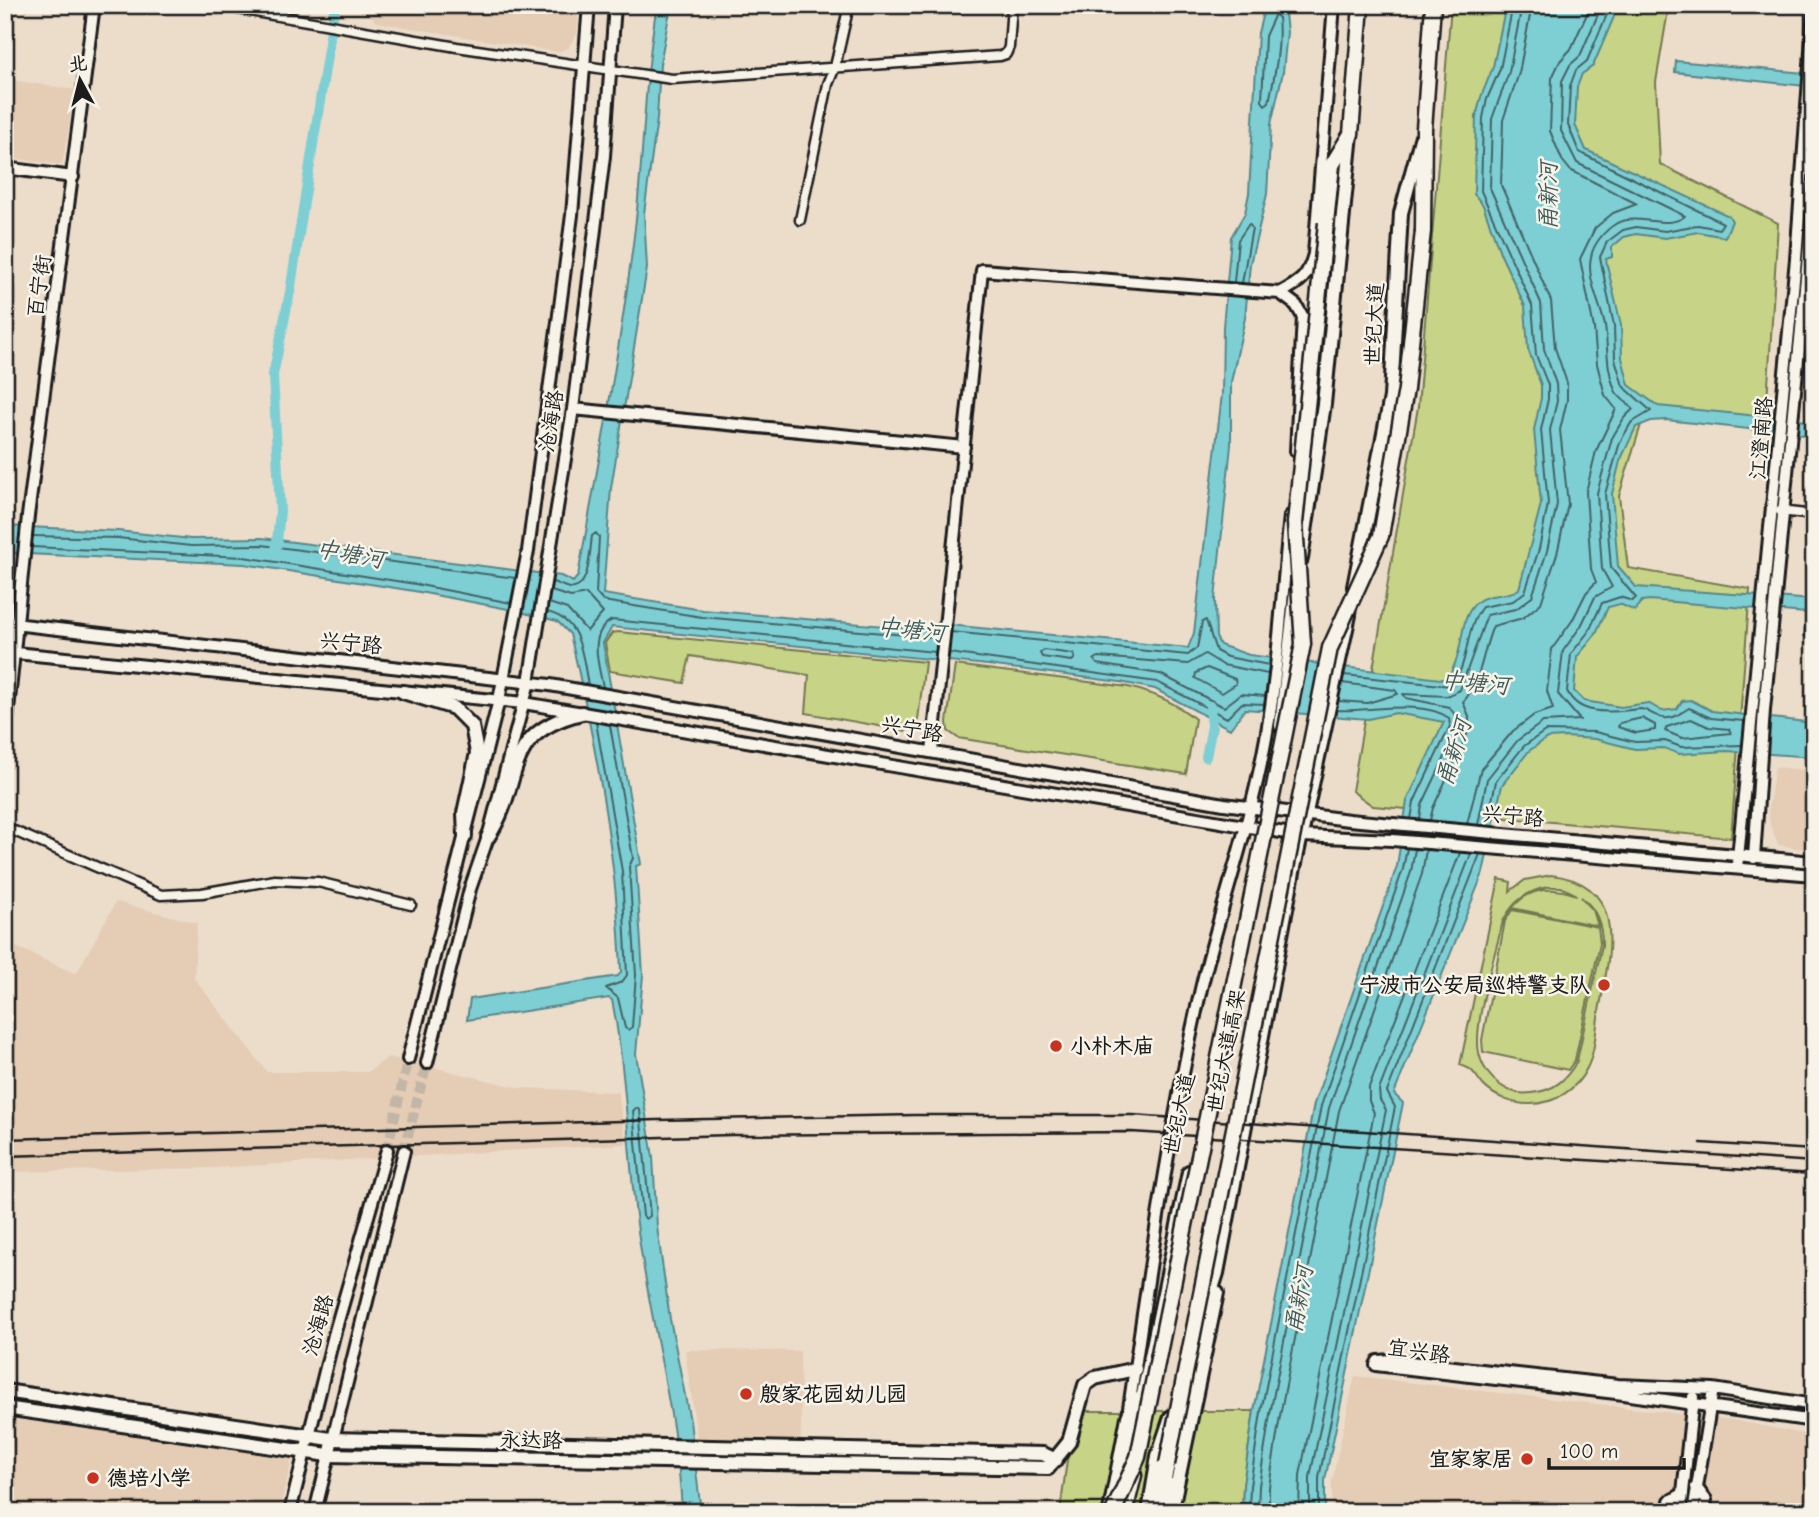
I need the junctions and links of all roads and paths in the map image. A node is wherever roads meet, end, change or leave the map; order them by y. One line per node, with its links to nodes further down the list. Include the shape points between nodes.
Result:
1 (94, 5): 18 (main road, 百宁街)
2 (215, 5): 11 (street)
3 (589, 5): 11 (main road, 沧海路)
4 (615, 5): 13 (main road, 沧海路)
5 (849, 5): 12 (street)
6 (1012, 5): 12 (street, via 1006,54)
7 (1334, 5): 21 (main road, via 1314,254 1308,275)
8 (1361, 5): 15 (highway, 世纪大道)
9 (1433, 5): 14 (highway, 世纪大道)
10 (1814, 10): 16 (main road, 江澄南路)
11 (586, 65): 13 (street); 30 (main road, 沧海路, via 572,215 523,575)
12 (835, 67): 13 (street, via 664,78); 20 (street)
13 (611, 70): 22 (main road, 沧海路)
14 (1424, 129): 28 (main road, 世纪大道, via 1401,213 1391,397); 28 (highway, 世纪大道高架, bridge, via 1423,231 1406,389 1381,536)
15 (1351, 134): 38 (main road, 世纪大道, via 1324,404 1290,631 1281,726); 70 (highway, 世纪大道高架, bridge, via 1332,164 1295,523 1303,644)
16 (1809, 166): 24 (main road, 江澄南路)
17 (5, 168): 18 (main road)
18 (73, 177): 27 (main road, 百宁街)
19 (1814, 195): 24 (main road, 江澄南路)
20 (800, 220)
21 (1280, 293): 23 (main road, via 982,270); 38 (main road, via 1296,305 1304,332 1294,480)
22 (573, 409): 23 (main road); 31 (main road, 沧海路)
23 (964, 447): 37 (main road)
24 (1779, 511): 25 (street); 45 (main road, 江澄南路, via 1751,707); 46 (main road, 江澄南路)
25 (1814, 515)
26 (5, 623): 27 (main road, 兴宁路)
27 (18, 624): 29 (main road, 百宁街); 30 (main road, 兴宁路)
28 (1336, 645): 39 (main road, 世纪大道); 72 (highway, 世纪大道高架, bridge)
29 (10, 653): 32 (main road, 兴宁路); 36 (main road, 百宁街)
30 (504, 680): 31 (main road, 兴宁路); 33 (main road, 沧海路)
31 (528, 682): 34 (main road, 沧海路); 37 (main road, 兴宁路)
32 (404, 692): 33 (main road, 兴宁路); 43 (main road, 沧海路, via 454,708 472,726 477,753 464,813)
33 (499, 701): 34 (main road, 兴宁路); 43 (main road, 沧海路)
34 (524, 703): 35 (main road, 兴宁路); 44 (main road, 沧海路)
35 (582, 713): 41 (main road, 兴宁路); 44 (main road, 沧海路, via 558,719 527,740 499,820)
36 (5, 739)
37 (932, 752): 38 (main road, 兴宁路)
38 (1258, 808): 39 (main road, 兴宁路); 41 (main road, 世纪大道)
39 (1307, 814): 42 (main road, 世纪大道); 45 (main road, 兴宁路)
40 (5, 827): 51 (street, via 161,895 275,880 318,882)
41 (1253, 828): 42 (main road, 兴宁路); 57 (main road, 世纪大道); 57 (main road, via 1233,866 1201,990 1163,1179)
42 (1303, 835): 48 (main road, 兴宁路); 56 (main road)
43 (465, 836): 52 (main road, 沧海路)
44 (488, 837): 53 (main road, 沧海路, via 470,889)
45 (1739, 853): 46 (main road, 兴宁路); 48 (main road, 江澄南路)
46 (1754, 854): 47 (main road, 兴宁路); 49 (main road, 江澄南路)
47 (1814, 862)
48 (1737, 868): 49 (main road, 兴宁路)
49 (1753, 869): 50 (main road, 兴宁路)
50 (1814, 876)
51 (411, 905)
52 (408, 1059)
53 (427, 1063)
54 (387, 1150): 66 (main road, 沧海路)
55 (404, 1151): 67 (main road, 沧海路)
56 (1216, 1273): 79 (main road, via 1158,1456); 81 (main road, via 1217,1301)
57 (1142, 1368): 71 (main road, via 1095,1378 1085,1385 1069,1442); 77 (main road); 78 (main road, 世纪大道)
58 (1694, 1387): 59 (main road, 宜兴路); 61 (main road); 61 (main road, 宜兴路, via 1621,1386 1391,1360 1376,1365)
59 (1713, 1389): 62 (main road); 63 (main road, 宜兴路)
60 (5, 1391): 66 (main road, 永达路)
61 (1692, 1403): 62 (main road, 宜兴路); 74 (main road)
62 (1710, 1405): 65 (main road, 宜兴路); 73 (main road)
63 (1814, 1405)
64 (5, 1408): 68 (main road, 永达路)
65 (1814, 1421)
66 (309, 1436): 67 (main road, 永达路); 68 (main road, 沧海路)
67 (331, 1439): 69 (main road, 沧海路); 71 (main road, 永达路, via 1043,1454)
68 (305, 1453): 69 (main road, 永达路); 75 (main road, 沧海路)
69 (328, 1455): 71 (main road, 永达路, via 1048,1468); 76 (main road, 沧海路)
70 (1138, 1457): 77 (highway, bridge); 78 (highway, bridge)
71 (1056, 1460)
72 (1167, 1464): 80 (highway); 81 (highway)
73 (1696, 1487): 84 (main road); 85 (main road, via 1706,1500)
74 (1683, 1494): 82 (main road, via 1670,1501); 83 (main road)
75 (290, 1512)
76 (314, 1512)
77 (1111, 1512)
78 (1123, 1512)
79 (1149, 1512)
80 (1157, 1512)
81 (1171, 1512)
82 (1669, 1512)
83 (1681, 1512)
84 (1693, 1512)
85 (1704, 1512)

